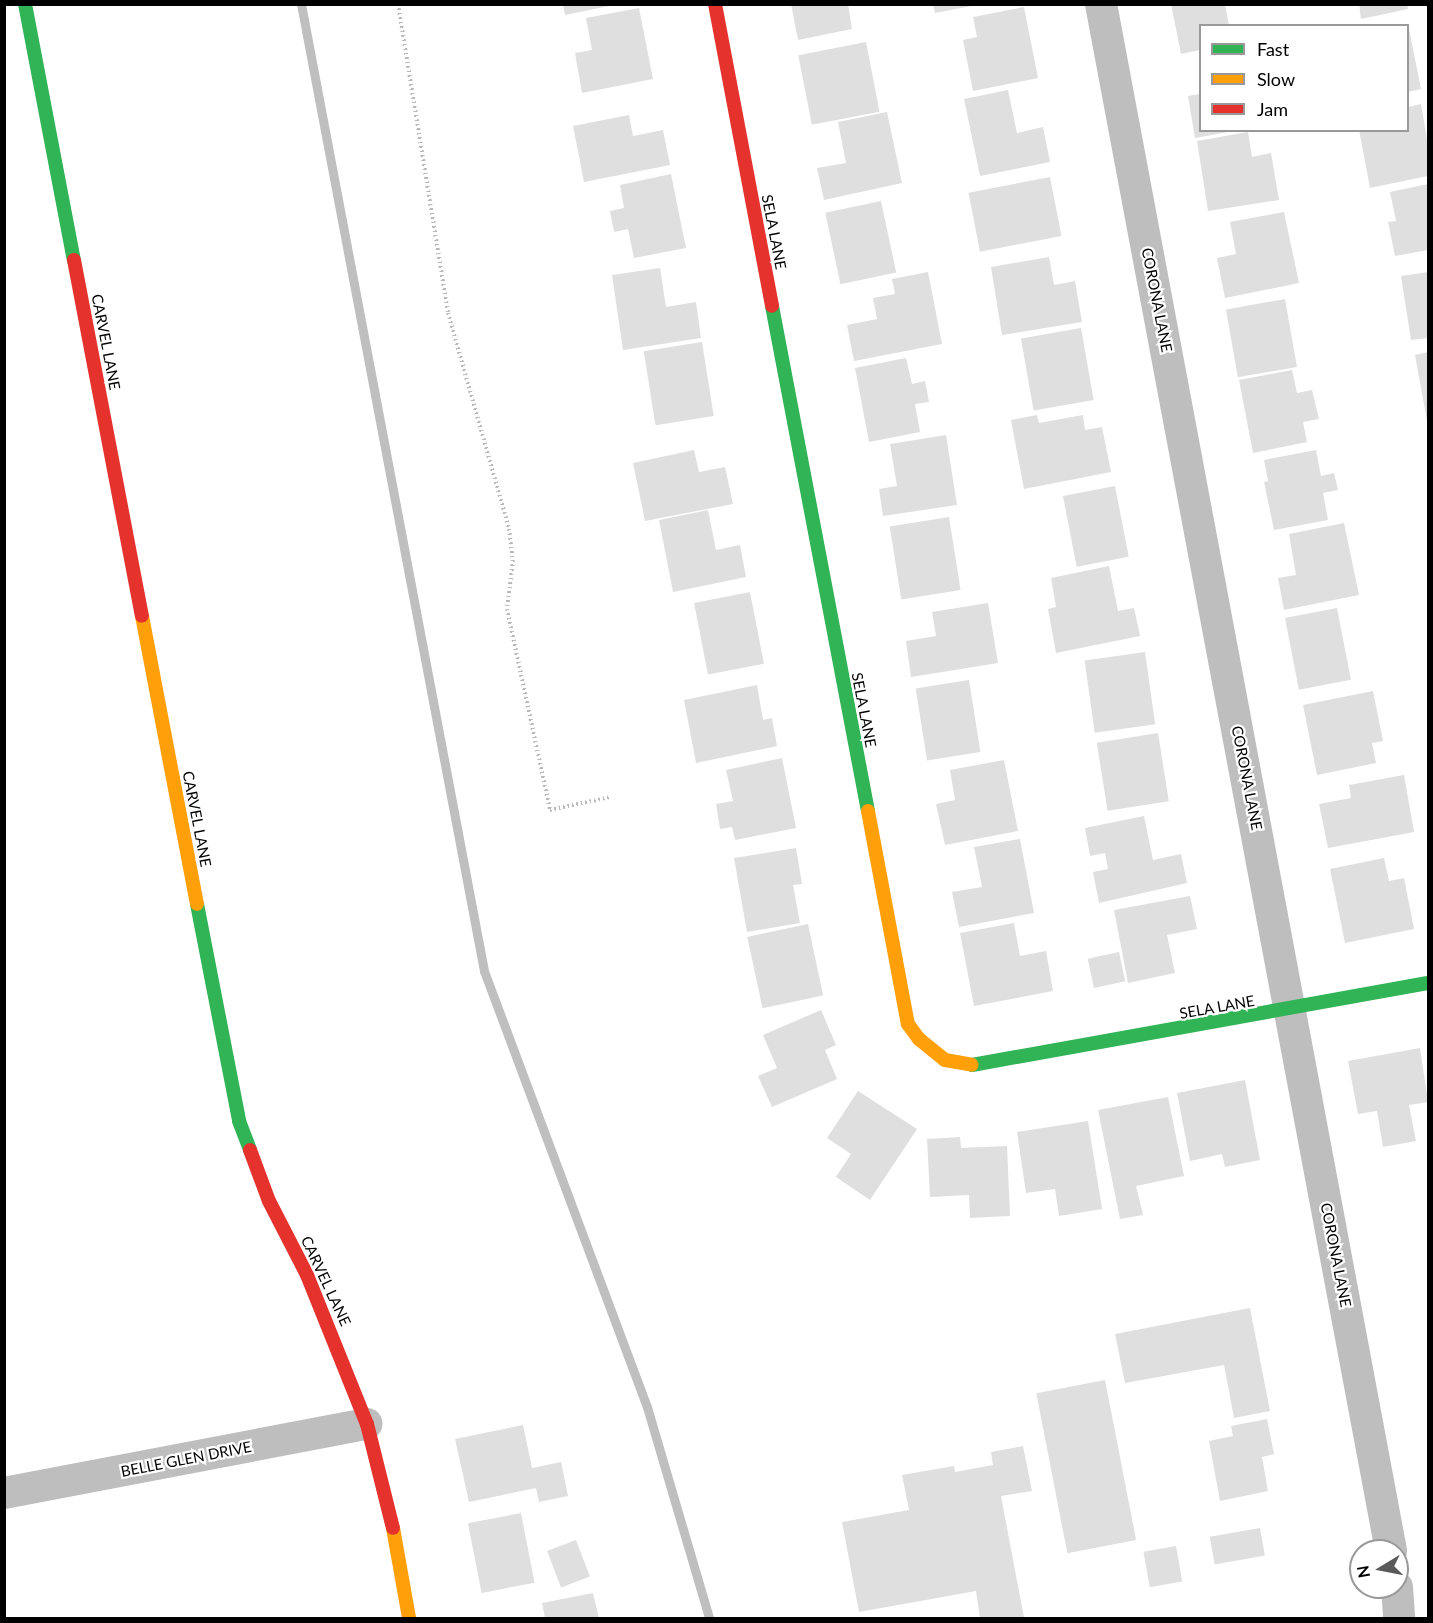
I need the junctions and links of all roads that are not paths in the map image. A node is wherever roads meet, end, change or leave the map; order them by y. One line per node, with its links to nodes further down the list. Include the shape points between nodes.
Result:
1 (25, 4): 6 (street, CARVEL LANE, via 239,1121 269,1201 307,1275)
2 (715, 4): 5 (street, SELA LANE, via 908,1024 918,1039 945,1060 982,1064)
3 (1101, 4): 5 (street, CORONA LANE)
4 (1428, 983): 5 (street, SELA LANE)
5 (1291, 1011): 8 (street, CORONA LANE)
6 (367, 1424): 7 (street, BELLE GLEN DRIVE); 10 (street, CARVEL LANE, via 392,1524)
7 (4, 1493)
8 (1389, 1539)
9 (1398, 1599): 11 (street)
10 (409, 1618)
11 (1400, 1618)

